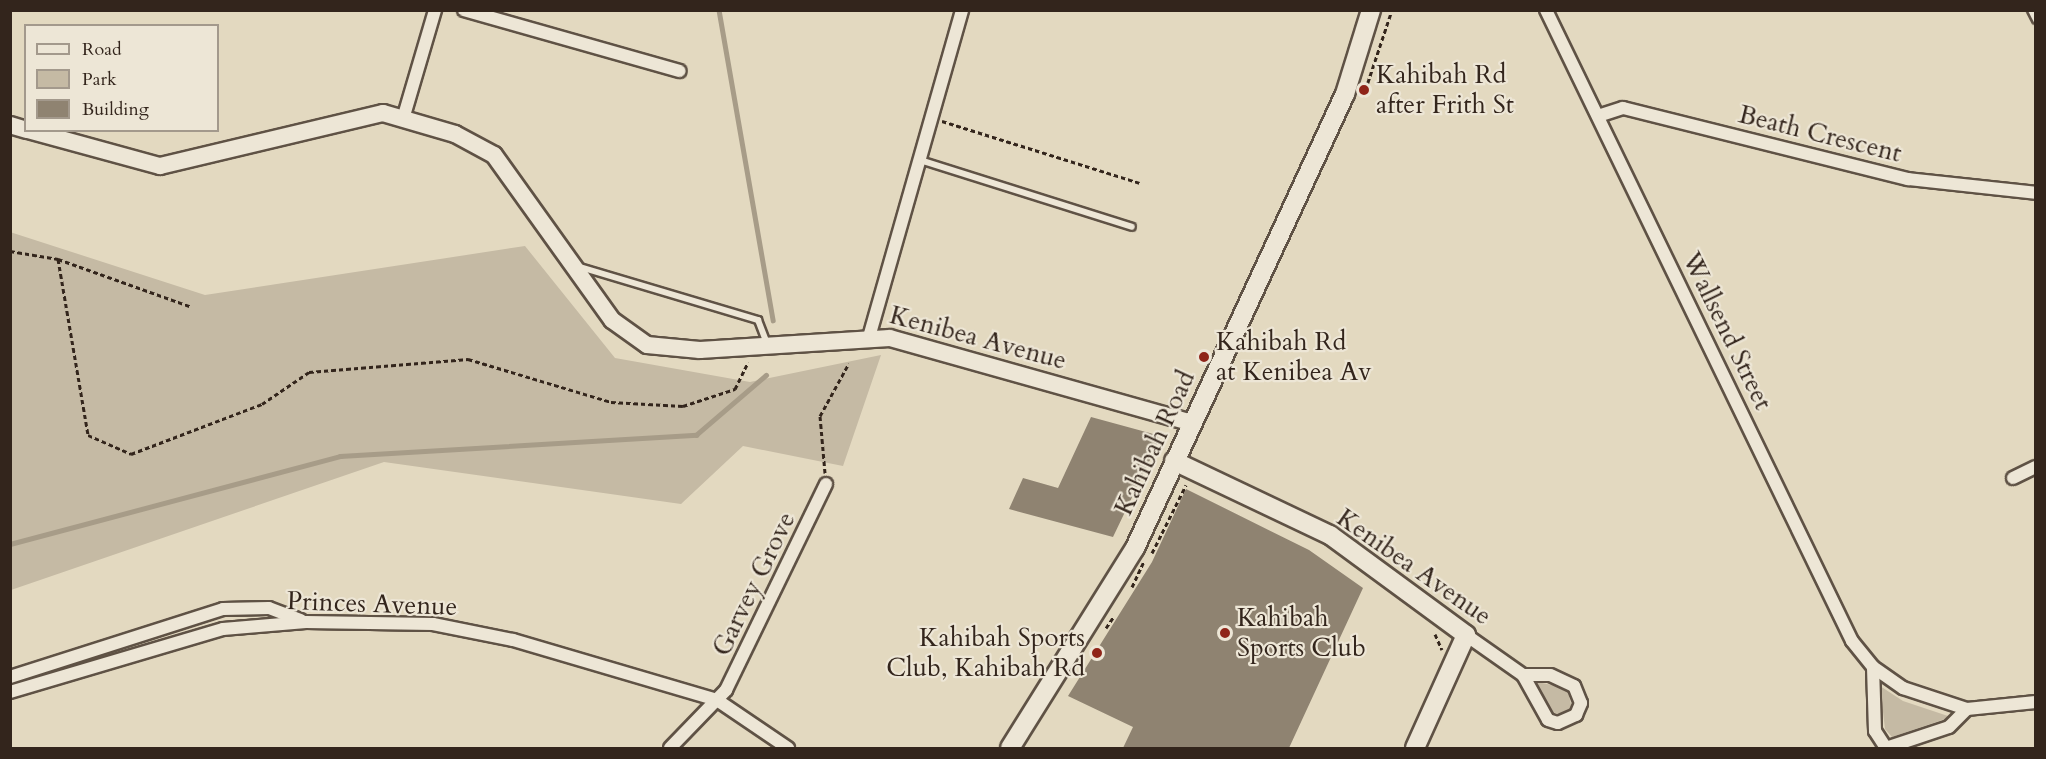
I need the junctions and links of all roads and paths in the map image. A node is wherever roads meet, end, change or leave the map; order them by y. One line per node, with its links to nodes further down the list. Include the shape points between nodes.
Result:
1 (435, 10): 11 (street)
2 (464, 10): 8 (street)
3 (962, 10): 10 (street, Kenibea Avenue)
4 (1371, 10): 24 (main road, Kahibah Road, via 1345,94)
5 (1546, 10): 9 (street, Wallsend Street)
6 (2031, 10): 7 (lane)
7 (2036, 20)
8 (680, 71)
9 (1598, 116): 15 (street, Beath Crescent, via 1623,108 1908,179); 35 (street, Wallsend Street, via 1852,641)
10 (932, 118): 13 (street, Kenibea Avenue); 14 (path)
11 (403, 119): 12 (street, via 363,115 160,166); 19 (street, via 476,142 494,155)
12 (34, 132)
13 (920, 160): 16 (lane); 21 (street, Kenibea Avenue)
14 (1140, 183)
15 (2036, 193)
16 (1132, 228)
17 (10, 251): 18 (path)
18 (58, 259): 20 (path); 22 (path, via 88,435 131,454 262,404 309,372 468,359 611,402 682,406 735,389)
19 (574, 264): 22 (lane, via 758,320); 22 (street, via 612,320 647,345 700,350)
20 (192, 307)
21 (869, 336): 22 (street); 24 (street, Kenibea Avenue)
22 (762, 346)
23 (849, 363): 28 (path, via 820,416)
24 (1192, 423): 25 (main road, Kahibah Road)
25 (1174, 461): 33 (main road, Kenibea Avenue, via 1330,535); 44 (main road, Kahibah Road, via 1135,548)
26 (2036, 467): 27 (street)
27 (2013, 478)
28 (826, 484): 39 (street, Garvey Grove, via 782,581)
29 (1194, 487): 30 (path, via 1186,484)
30 (1147, 563)
31 (306, 622): 37 (street, via 269,608 223,609); 38 (street, Princes Avenue, via 223,629); 39 (street, Princes Avenue, via 434,624 474,630)
32 (1429, 629): 34 (path)
33 (1466, 635): 36 (street, Kenibea Avenue); 45 (main road)
34 (1443, 654)
35 (1873, 667): 41 (street, Wallsend Street, via 1902,688); 41 (street, via 1880,744 1894,748 1938,731 1956,723)
36 (1523, 675): 36 (street, Kenibea Avenue, via 1550,675 1574,686 1581,703 1576,716 1558,723 1548,720)
37 (10, 677)
38 (10, 692)
39 (717, 700): 42 (street, Garvey Grove); 43 (street, Princes Avenue)
40 (2036, 702): 41 (street)
41 (1967, 709)
42 (670, 748)
43 (788, 748)
44 (1010, 748)
45 (1414, 748)

